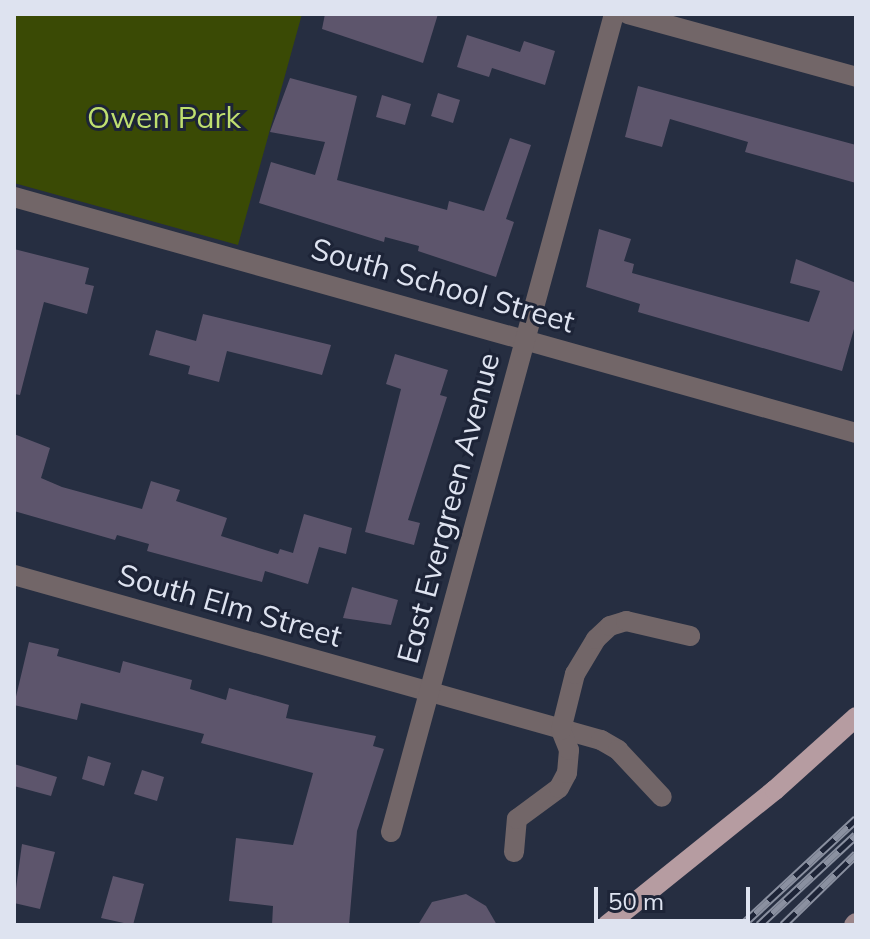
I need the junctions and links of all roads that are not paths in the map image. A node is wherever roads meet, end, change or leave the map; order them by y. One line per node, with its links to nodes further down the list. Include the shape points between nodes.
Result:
1 (614, 14): 5 (street, East Evergreen Avenue)
2 (628, 14): 3 (street)
3 (856, 77)
4 (14, 197): 5 (street, South School Street)
5 (524, 339): 6 (street, South School Street); 9 (street, East Evergreen Avenue)
6 (856, 433)
7 (14, 575): 9 (street, South Elm Street)
8 (690, 636): 11 (street, via 646,622 610,626 575,674)
9 (430, 693): 11 (street, South Elm Street); 13 (street, East Evergreen Avenue)
10 (856, 717): 15 (main road, via 775,790)
11 (561, 730): 12 (street, South Elm Street, via 611,744); 14 (street, via 569,750 567,773 559,788 517,819)
12 (662, 797)
13 (391, 832)
14 (514, 852)
15 (607, 925)

